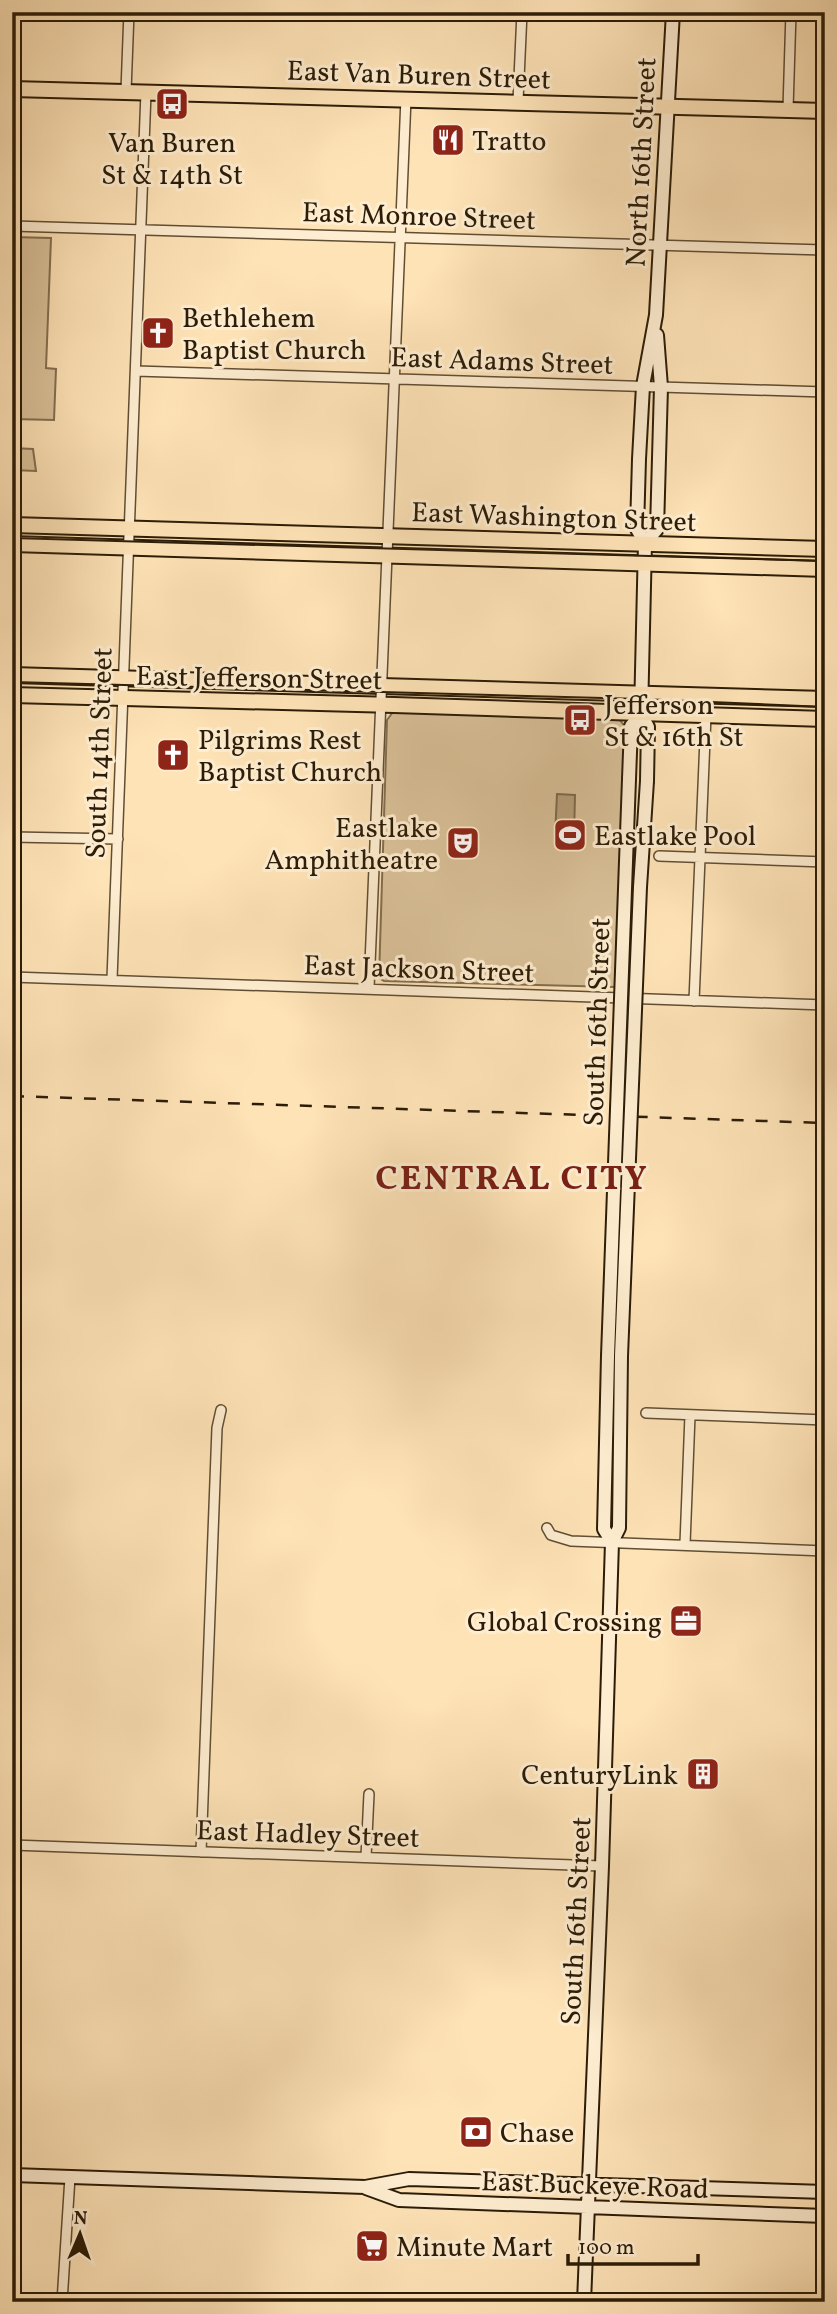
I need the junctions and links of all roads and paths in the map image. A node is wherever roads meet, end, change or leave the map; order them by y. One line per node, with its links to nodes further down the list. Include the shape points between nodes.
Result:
1 (129, 12): 6 (street)
2 (522, 12): 9 (street)
3 (673, 12): 10 (main road, North 16th Street)
4 (791, 12): 11 (street)
5 (12, 89): 6 (main road, East Van Buren Street)
6 (126, 91): 7 (main road, East Van Buren Street)
7 (146, 92): 8 (main road, East Van Buren Street); 14 (street, South 14th Street)
8 (406, 98): 9 (main road, East Van Buren Street); 15 (street)
9 (518, 101): 10 (main road, East Van Buren Street)
10 (669, 106): 11 (main road, East Van Buren Street); 16 (main road, North 16th Street)
11 (788, 109): 12 (main road, East Van Buren Street)
12 (825, 111)
13 (12, 226): 14 (street, East Monroe Street)
14 (141, 230): 15 (street, East Monroe Street); 19 (street, South 14th Street)
15 (401, 238): 16 (street, East Monroe Street); 20 (street)
16 (660, 245): 17 (street, East Monroe Street); 18 (main road, North 16th Street)
17 (825, 250)
18 (656, 315): 21 (main road, North 16th Street); 22 (main road, North 16th Street)
19 (136, 371): 20 (street, East Adams Street); 25 (street, South 14th Street)
20 (396, 379): 21 (street, East Adams Street); 27 (street)
21 (643, 386): 22 (street, East Adams Street); 28 (main road, North 16th Street, via 637,528)
22 (661, 387): 23 (street, East Adams Street); 28 (main road, North 16th Street, via 657,529)
23 (825, 392)
24 (12, 525): 25 (main road, East Washington Street)
25 (129, 529): 26 (main road, East Washington Street); 30 (street, South 14th Street)
26 (282, 534): 27 (main road, East Washington Street); 33 (main road, East Washington Street)
27 (389, 536): 28 (main road, East Washington Street); 34 (street)
28 (645, 543): 31 (main road, East Washington Street); 36 (main road, South 16th Street)
29 (12, 544): 30 (main road, East Washington Street)
30 (128, 548): 33 (main road, East Washington Street); 39 (street, South 14th Street)
31 (779, 548): 32 (main road, East Washington Street); 35 (main road)
32 (825, 550)
33 (364, 555): 34 (main road, East Washington Street)
34 (388, 555): 36 (main road, East Washington Street); 40 (street)
35 (825, 560)
36 (644, 563): 37 (main road, East Washington Street); 42 (main road, South 16th Street)
37 (825, 569)
38 (12, 675): 39 (main road, East Jefferson Street)
39 (124, 678): 40 (main road, East Jefferson Street); 44 (street, South 14th Street)
40 (382, 685): 41 (main road, East Jefferson Street); 46 (street)
41 (405, 687): 42 (main road, East Jefferson Street); 47 (main road, East Jefferson Street)
42 (641, 694): 45 (main road, East Jefferson Street); 48 (main road, South 16th Street)
43 (12, 695): 44 (main road, East Jefferson Street)
44 (123, 698): 46 (main road, East Jefferson Street); 52 (street, South 14th Street)
45 (825, 699)
46 (381, 704): 47 (main road, East Jefferson Street); 58 (street)
47 (505, 709): 48 (main road, East Jefferson Street)
48 (641, 714): 49 (main road, East Jefferson Street); 61 (main road, South 16th Street, bridge, via 649,727 647,781); 61 (main road, South 16th Street, bridge, via 631,726)
49 (706, 716): 50 (main road, East Jefferson Street); 54 (street)
50 (825, 719)
51 (12, 836): 52 (street)
52 (118, 839): 57 (street, South 14th Street)
53 (659, 856): 54 (street)
54 (700, 858): 55 (street); 59 (street)
55 (825, 862)
56 (12, 977): 57 (street, East Jackson Street)
57 (113, 979): 58 (street, East Jackson Street)
58 (369, 988): 59 (street, East Jackson Street)
59 (694, 1001): 60 (street, East Jackson Street)
60 (825, 1005)
61 (615, 1356): 67 (main road, South 16th Street, via 604,1529)
62 (220, 1410): 72 (street)
63 (646, 1413): 64 (street)
64 (690, 1415): 65 (street); 68 (street)
65 (825, 1420)
66 (547, 1528): 67 (street, via 562,1540)
67 (612, 1542): 68 (street); 74 (main road, South 16th Street)
68 (685, 1544): 69 (street)
69 (825, 1551)
70 (369, 1794): 73 (street)
71 (12, 1845): 72 (street, East Hadley Street)
72 (201, 1852): 73 (street, East Hadley Street)
73 (366, 1857): 74 (street, East Hadley Street)
74 (602, 1866): 77 (main road, South 16th Street)
75 (12, 2175): 76 (main road, East Buckeye Road)
76 (70, 2177): 78 (main road, East Buckeye Road); 82 (street)
77 (589, 2185): 78 (main road, East Buckeye Road, via 409,2179); 79 (main road, East Buckeye Road); 80 (main road, South 16th Street)
78 (365, 2188): 80 (main road, East Buckeye Road, via 399,2200)
79 (825, 2192)
80 (588, 2208): 81 (main road, East Buckeye Road); 83 (main road, South 16th Street)
81 (825, 2216)
82 (62, 2302)
83 (584, 2302)

